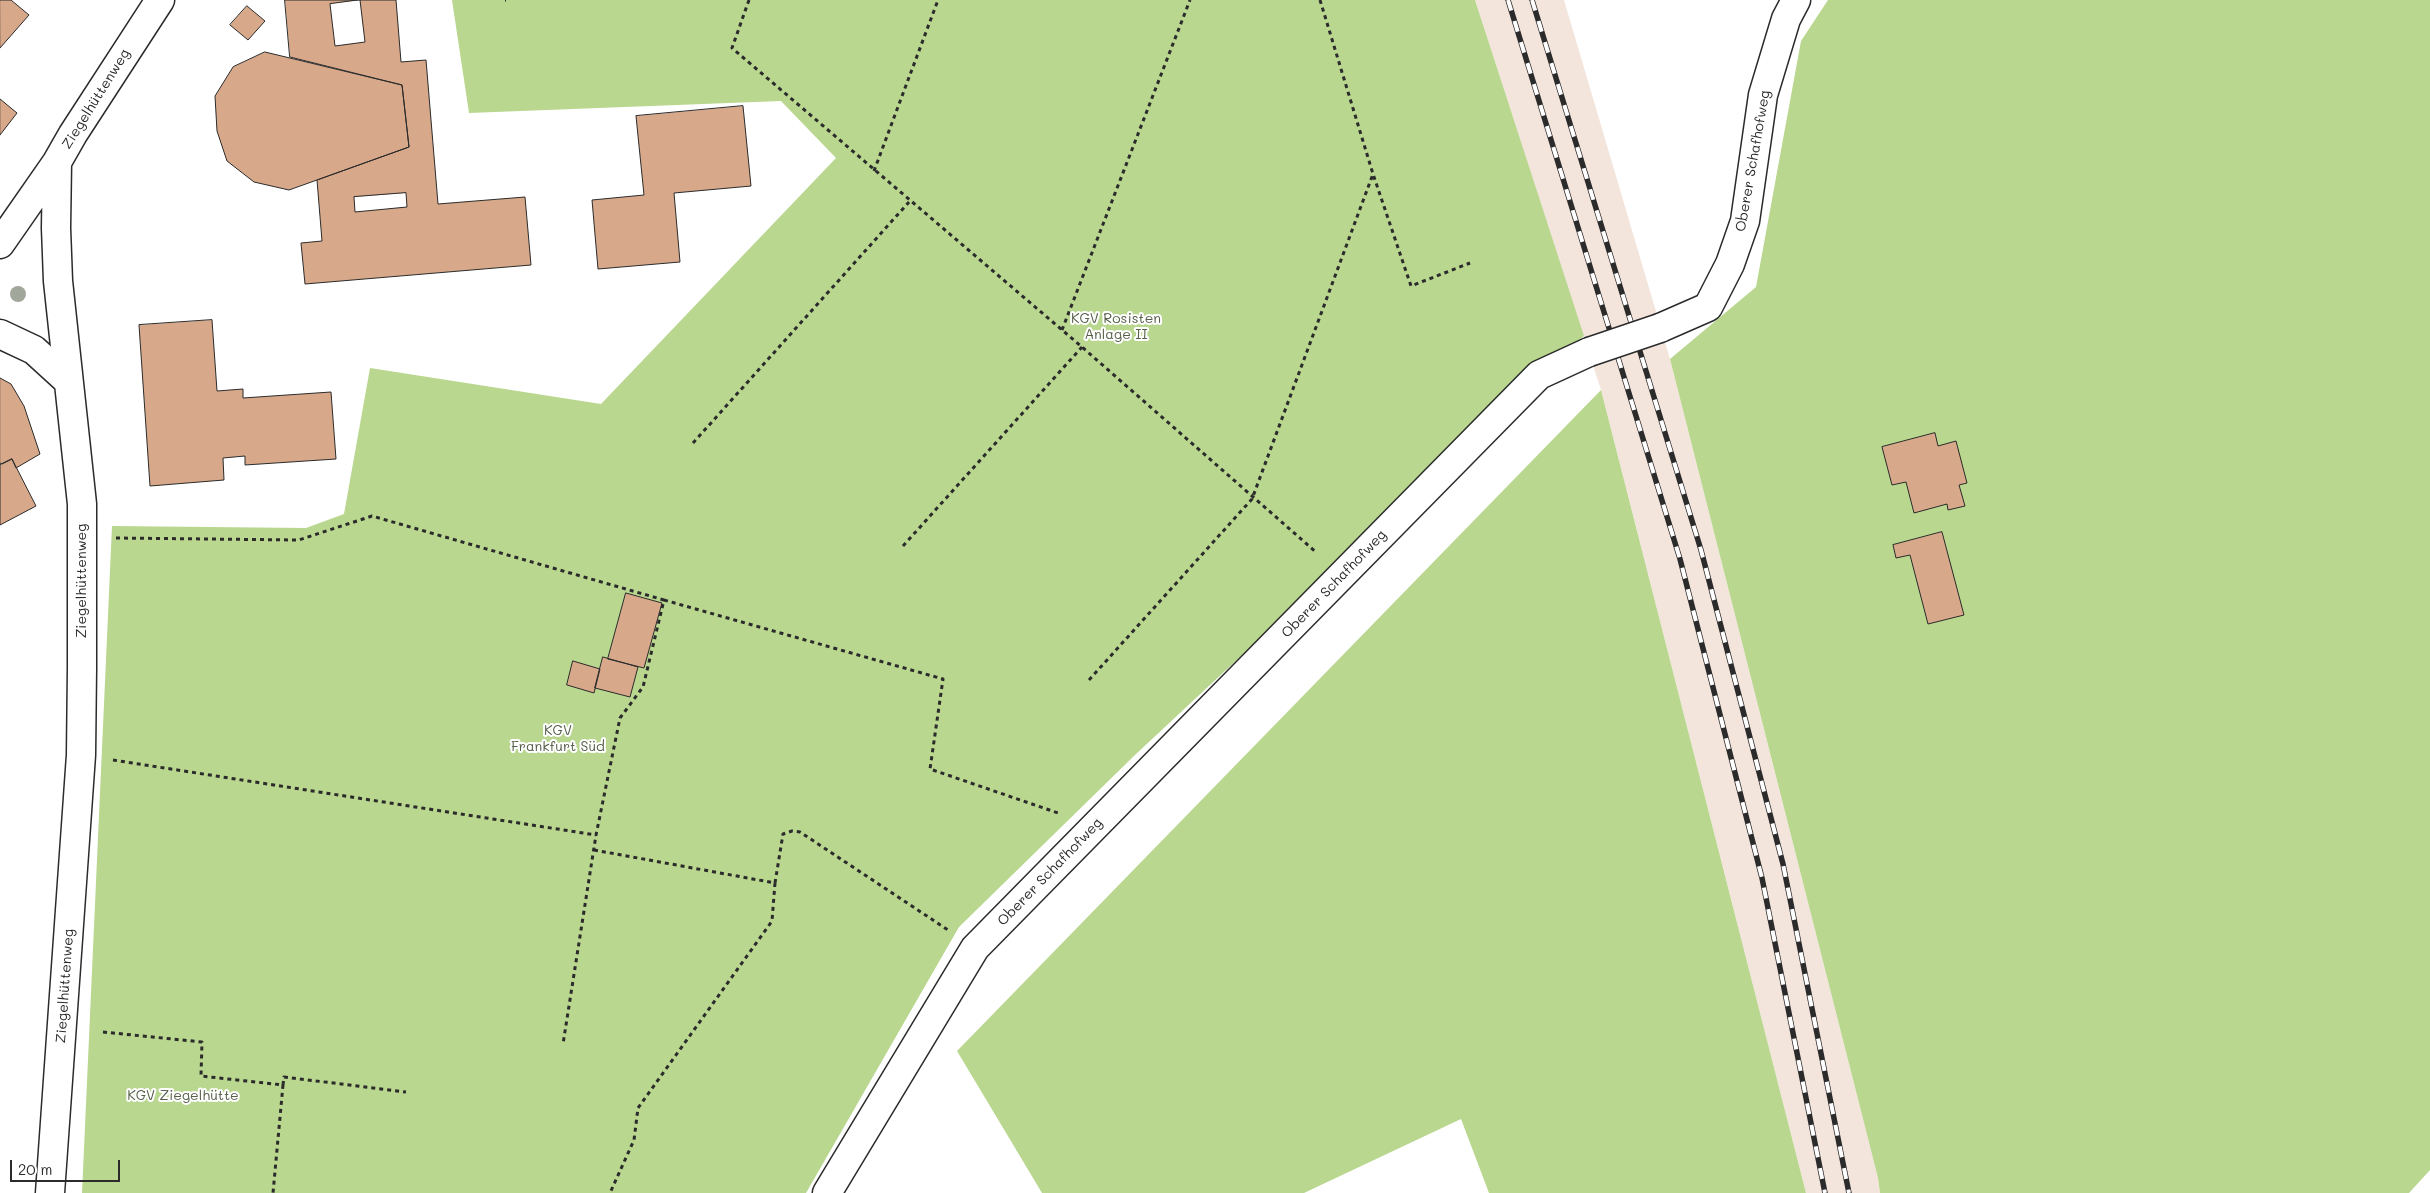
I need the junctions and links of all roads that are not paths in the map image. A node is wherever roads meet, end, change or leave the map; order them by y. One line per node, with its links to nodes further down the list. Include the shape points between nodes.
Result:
1 (1796, 0): 8 (street, Oberer Schafhofweg, bridge, via 1786,19 1763,95 1744,221 1730,264 1708,307 1660,328 1589,352 1539,375 975,948)
2 (152, 3): 3 (street, Ziegelhüttenweg)
3 (57, 162): 4 (street); 6 (street, Ziegelhüttenweg, via 58,281)
4 (0, 244)
5 (0, 334): 6 (street, via 34,350)
6 (68, 381): 7 (street, Ziegelhüttenweg, via 82,504 81,755)
7 (50, 1193)
8 (827, 1193)

